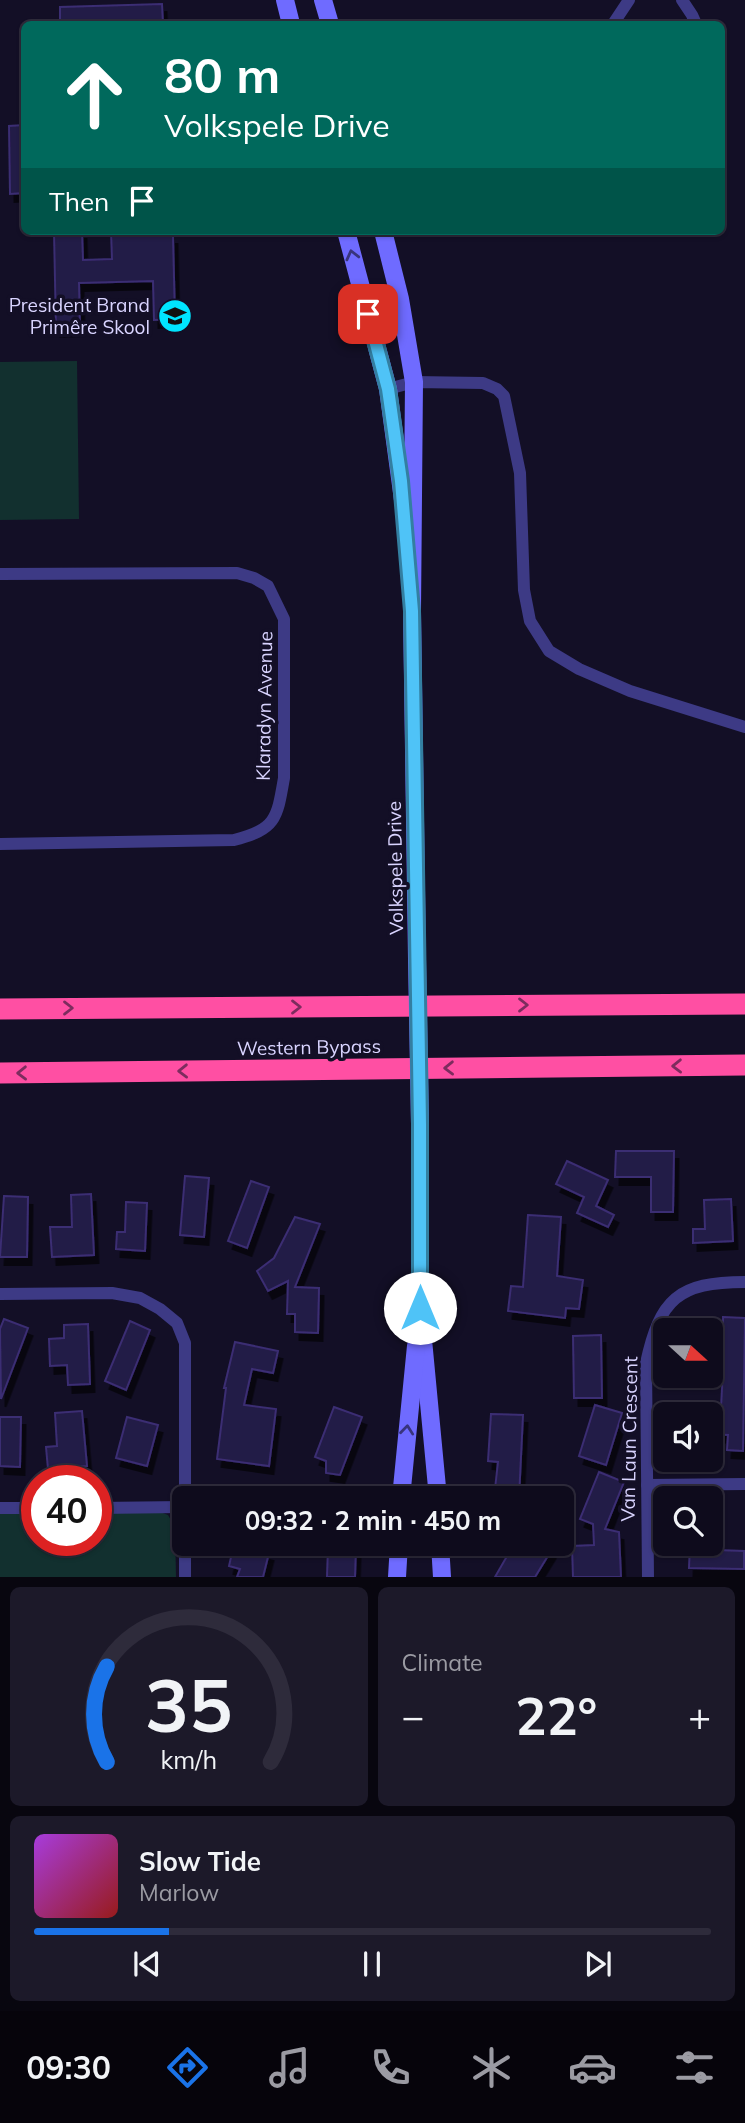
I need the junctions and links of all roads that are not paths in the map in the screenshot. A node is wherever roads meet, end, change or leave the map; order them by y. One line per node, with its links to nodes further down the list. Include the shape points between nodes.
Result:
1 (285, 0): 5 (street)
2 (324, 0): 6 (street)
3 (682, 0): 8 (street)
4 (624, 2): 7 (street)
5 (291, 21)
6 (329, 21)
7 (614, 21)
8 (695, 21)
9 (347, 235): 12 (street, Volkspele Drive, one-way to 9)
10 (384, 235): 11 (street, Volkspele Drive)
11 (414, 382): 12 (street); 14 (street, Volkspele Drive); 15 (street, via 483,383 504,396 520,473 524,590 530,621 549,651 630,691)
12 (388, 389): 14 (street, Volkspele Drive)
13 (0, 574): 16 (street, Klaradyn Avenue, via 237,573 268,586 284,619 284,778 272,823 258,834 233,840)
14 (412, 611): 23 (street, Volkspele Drive, bridge)
15 (745, 727)
16 (0, 844)
17 (745, 1004): 18 (highway, Western Bypass, one-way to 17)
18 (0, 1009)
19 (745, 1065): 20 (highway, Western Bypass, one-way to 20)
20 (0, 1073)
21 (745, 1282): 27 (street, Van Laun Crescent, via 691,1289 676,1297 658,1322 646,1363)
22 (0, 1294): 28 (street, via 131,1296 177,1323 185,1343)
23 (420, 1308): 24 (street, one-way to 23); 25 (street)
24 (403, 1466): 25 (street); 29 (street)
25 (436, 1466): 30 (street)
26 (745, 1484): 27 (street)
27 (647, 1485): 41 (street, Van Laun Crescent)
28 (185, 1486)
29 (402, 1486)
30 (437, 1486)
31 (172, 1507): 34 (street)
32 (0, 1508): 33 (street)
33 (21, 1508)
34 (112, 1508)
35 (185, 1556): 38 (street)
36 (398, 1556): 39 (street)
37 (441, 1556): 40 (street)
38 (185, 1577)
39 (397, 1577)
40 (442, 1577)
41 (648, 1577)

